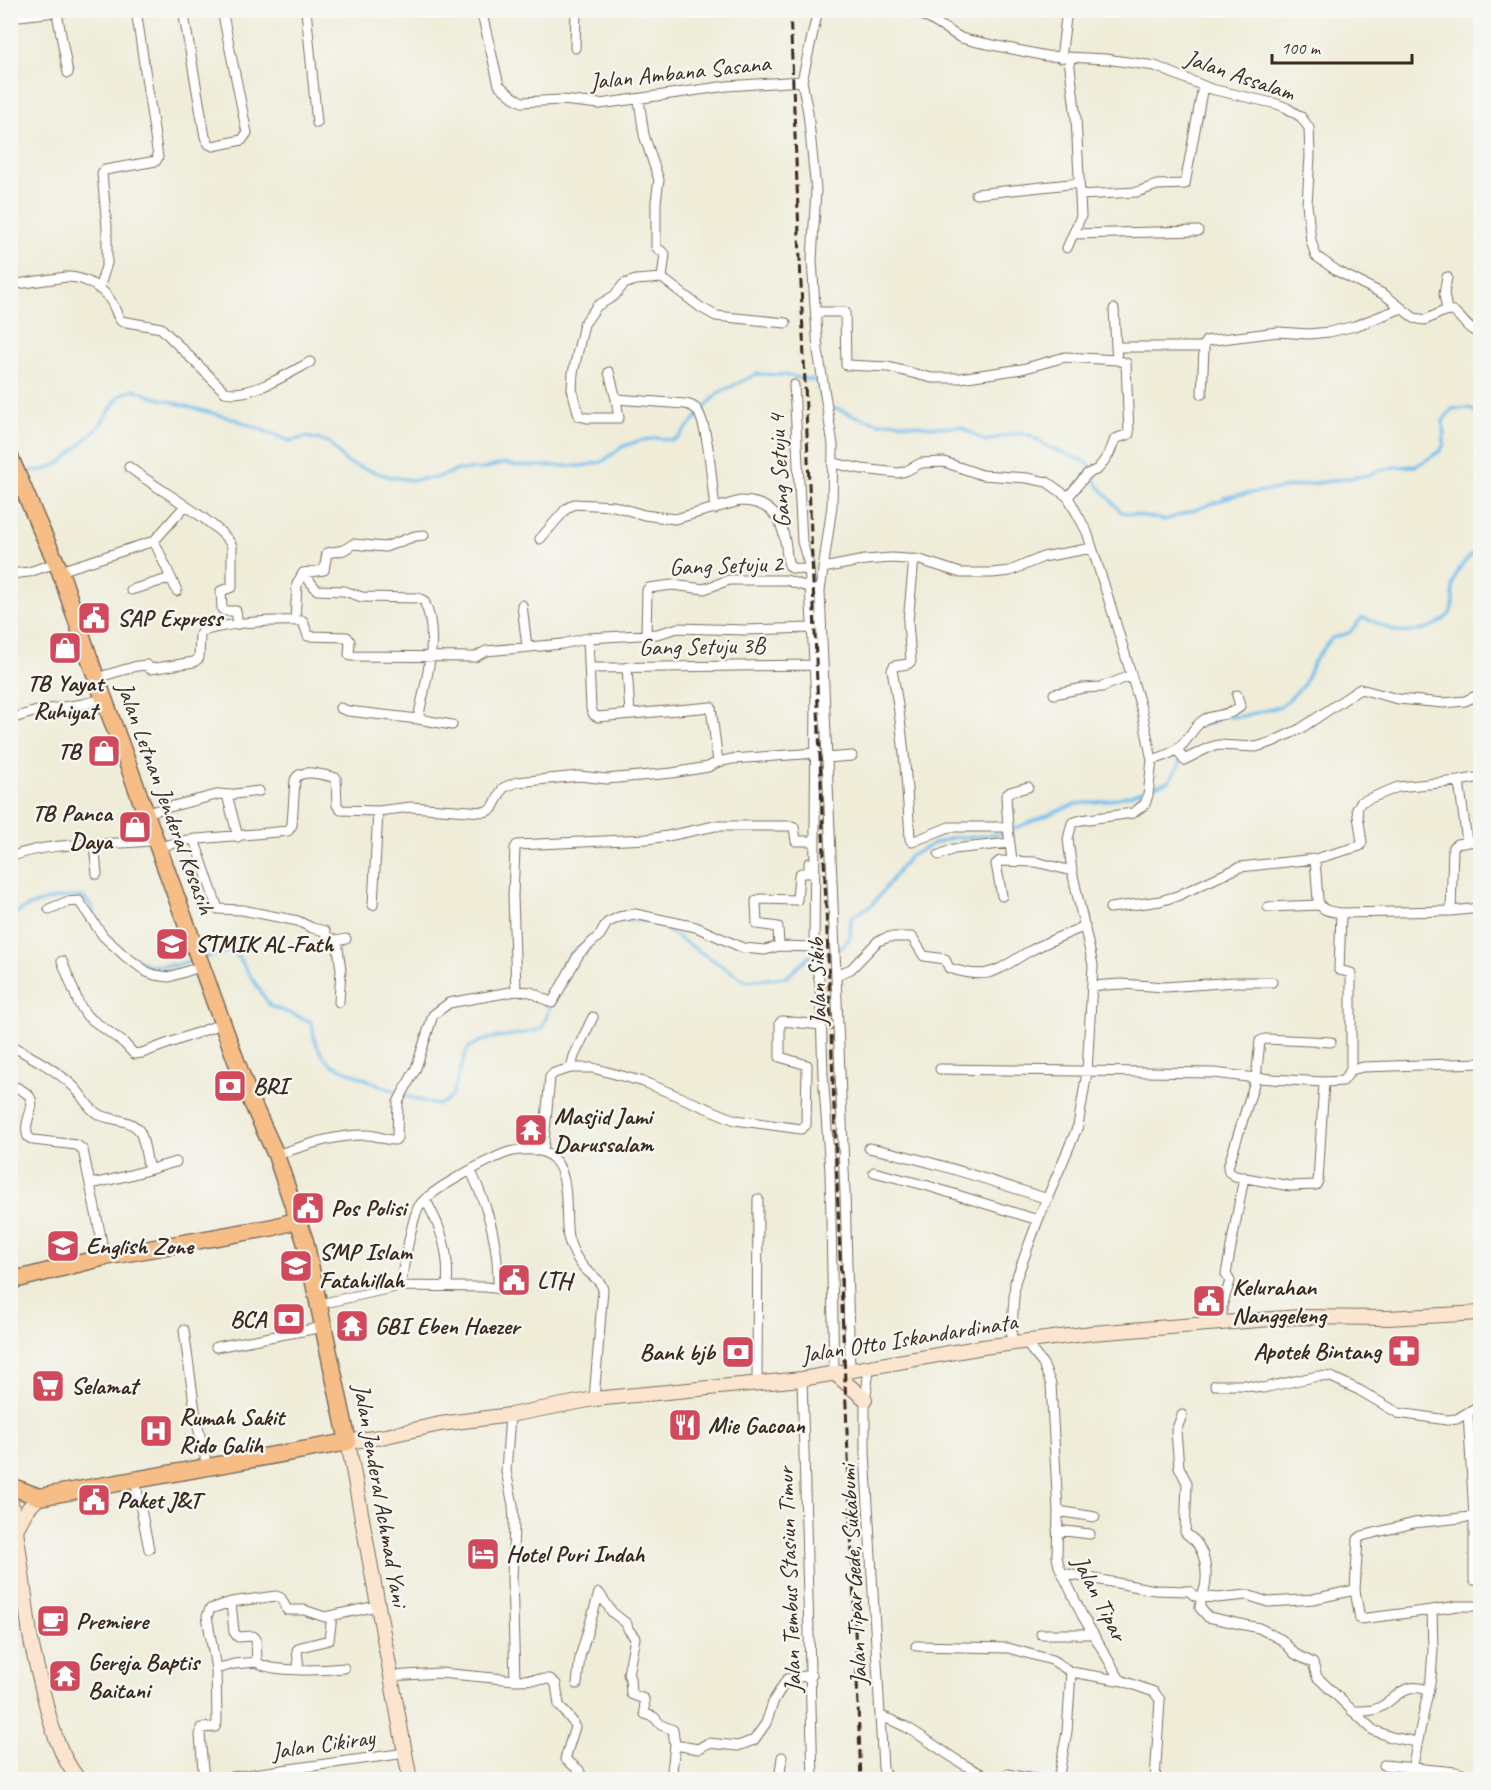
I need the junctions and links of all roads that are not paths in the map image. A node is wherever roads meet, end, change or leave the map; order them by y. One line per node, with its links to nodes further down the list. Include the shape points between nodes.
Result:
1 (74, 10): 11 (street)
2 (136, 10): 29 (street, via 158,157 102,173 107,263)
3 (183, 10): 4 (street, via 205,137 213,146 242,140 247,133)
4 (222, 10)
5 (306, 10): 19 (street)
6 (481, 10): 18 (street, Jalan Ambana Sasana, via 500,85 513,97 522,102 562,100 600,104)
7 (576, 10): 13 (street)
8 (818, 10): 16 (street)
9 (910, 10): 14 (street, Jalan Assalam, via 961,38)
10 (1067, 10): 14 (street)
11 (57, 13): 12 (street); 15 (street)
12 (10, 17)
13 (575, 48)
14 (1065, 58): 17 (street, Jalan Assalam, via 1155,66); 20 (street, via 1076,118)
15 (68, 73)
16 (802, 81): 18 (street, Jalan Ambana Sasana, via 727,86); 33 (street, via 816,190 812,260)
17 (1203, 86): 22 (street, via 1185,184); 30 (street, Jalan Assalam, via 1277,104 1306,122 1310,141 1307,204 1313,250 1325,264)
18 (639, 100): 27 (street, via 644,135 659,180 656,247 665,254)
19 (317, 123)
20 (1079, 183): 21 (street); 22 (street)
21 (976, 194)
22 (1080, 195): 24 (street, via 1081,216)
23 (1198, 231): 24 (street)
24 (1072, 234): 25 (street)
25 (1067, 248)
26 (1447, 277): 32 (street)
27 (662, 278): 34 (street, via 716,316); 43 (street, via 624,284 597,306 584,324 573,373 577,412 582,418 618,419)
28 (10, 285): 29 (street, via 73,276)
29 (99, 289): 39 (street, via 112,302 121,321 161,328 225,393 262,386)
30 (1402, 308): 32 (street, Jalan Assalam, via 1420,320); 37 (street, via 1342,330 1278,332 1207,341)
31 (1114, 309): 36 (street)
32 (1447, 310): 35 (street)
33 (816, 312): 38 (street, via 845,312 847,365 888,367 932,378 960,378 1022,369 1065,357); 45 (street)
34 (786, 323)
35 (1480, 333)
36 (1116, 347): 37 (street); 38 (street)
37 (1204, 347): 42 (street)
38 (1117, 360): 47 (street, via 1126,363 1129,434 1115,440 1098,469 1087,474)
39 (310, 362)
40 (609, 372): 43 (street)
41 (794, 385): 57 (street, Gang Setuju 4, via 802,542)
42 (1202, 394)
43 (616, 399): 49 (street, via 685,404 699,412 708,445)
44 (10, 457): 55 (highway, Jalan Letnan Jenderal Kosasih)
45 (832, 463): 47 (street, via 898,473 921,463 944,462 982,475 1047,482); 56 (street, via 832,506)
46 (129, 467): 48 (street)
47 (1068, 497): 53 (street)
48 (185, 506): 52 (street); 66 (street, via 231,544 232,587 221,594 223,610 236,610)
49 (715, 509): 51 (street, via 675,519 614,506 574,504); 57 (street, via 748,501 776,514 789,565)
50 (424, 535): 58 (street, via 385,547 351,545 327,553 324,570)
51 (540, 539)
52 (154, 541): 55 (street); 60 (street)
53 (1092, 548): 54 (street, via 1043,557 1010,571 992,573 961,573); 75 (street)
54 (914, 559): 56 (street, via 865,560); 98 (street, via 908,622 911,661 892,670 906,766 910,839 912,842 949,827)
55 (58, 567): 59 (street); 76 (highway, Jalan Letnan Jenderal Kosasih)
56 (823, 568): 62 (street)
57 (809, 570): 62 (street, Gang Setuju 4)
58 (303, 573): 65 (street, via 297,584); 71 (street, via 317,590 344,591 362,597 421,599 429,619)
59 (10, 574)
60 (171, 578): 61 (street); 63 (street)
61 (131, 590)
62 (815, 590): 67 (street); 68 (street, Gang Setuju 2, via 786,580 729,580 704,589 672,585 649,588); 87 (street, Jalan Sikib)
63 (177, 591)
64 (522, 605): 70 (street)
65 (295, 621): 66 (street); 71 (street, via 303,621 308,636 347,637 351,656)
66 (238, 624): 76 (street, via 202,632 199,658 194,662 150,669 147,665 136,666)
67 (812, 628): 68 (street, via 687,627); 72 (street)
68 (646, 634): 69 (street)
69 (588, 638): 70 (street); 74 (street)
70 (527, 647): 71 (street, via 486,651 475,657)
71 (430, 657): 84 (street)
72 (814, 665): 73 (street, Gang Setuju 3B); 87 (street)
73 (627, 667): 74 (street, Gang Setuju 3B); 82 (street)
74 (590, 668): 82 (street, via 594,715)
75 (1130, 676): 77 (street, via 1102,687); 89 (street)
76 (96, 678): 80 (highway, Jalan Letnan Jenderal Kosasih)
77 (1054, 694)
78 (1480, 694): 86 (street, via 1465,701 1444,703 1398,699 1360,689 1300,729 1272,742 1256,747 1218,745 1187,759)
79 (1237, 695): 86 (street, via 1239,709 1200,722)
80 (104, 699): 83 (street); 97 (highway, Jalan Letnan Jenderal Kosasih)
81 (340, 708): 84 (street)
82 (630, 714): 90 (street, via 711,707)
83 (10, 719)
84 (418, 719): 85 (street)
85 (452, 724)
86 (1179, 753): 89 (street)
87 (822, 755): 88 (street); 90 (street); 102 (street); 128 (street, Jalan Sikib)
88 (852, 756)
89 (1152, 760): 112 (street, via 1148,795 1140,810 1072,824 1068,839)
90 (718, 762): 96 (street, via 672,773 517,782 502,788 492,808 484,812 411,807)
91 (1480, 777): 92 (street)
92 (1459, 781): 104 (street); 110 (street, via 1398,787 1361,802 1357,809 1360,846)
93 (1028, 787): 98 (street, via 1008,793)
94 (259, 791): 95 (street)
95 (227, 795): 97 (street); 99 (street)
96 (378, 811): 99 (street, via 341,810 336,805 336,778 303,772 295,780 291,829); 116 (street)
97 (146, 813): 105 (highway, Jalan Letnan Jenderal Kosasih)
98 (1008, 827): 103 (street)
99 (238, 837): 100 (street)
100 (194, 839): 105 (street); 132 (street, via 218,909 298,921 341,940)
101 (1480, 840): 104 (street)
102 (814, 841): 125 (street); 131 (street, via 796,841 792,826 716,826 668,837 517,845 513,895)
103 (1010, 841): 108 (street); 111 (street)
104 (1467, 842): 121 (street, via 1455,844 1452,850)
105 (158, 843): 106 (street); 127 (highway, Jalan Letnan Jenderal Kosasih)
106 (94, 844): 109 (street, via 73,843); 113 (street)
107 (808, 854): 124 (street, via 809,873 799,875 797,900 756,901 757,924 778,927)
108 (939, 855)
109 (10, 856)
110 (1315, 859): 115 (street); 118 (street, via 1239,867 1177,896)
111 (1012, 860): 112 (street); 114 (street, via 996,864)
112 (1072, 872): 123 (street)
113 (97, 874)
114 (1002, 896)
115 (1319, 904): 117 (street); 122 (street, via 1325,910)
116 (373, 905)
117 (1268, 907)
118 (1110, 908)
119 (1480, 908): 121 (street)
120 (49, 909): 127 (street, via 79,901 103,936 155,975 168,976)
121 (1451, 911): 122 (street)
122 (1341, 913): 141 (street, via 1339,970 1351,973)
123 (1085, 926): 128 (street, via 988,974 949,968 945,959 924,956 912,938 889,938 878,941 851,969); 130 (street, via 1092,956)
124 (778, 946): 125 (street); 131 (street, via 765,950 742,948 696,927 635,914 607,923 579,954 550,1003 531,992)
125 (814, 950): 135 (street)
126 (62, 961): 134 (street, via 87,1016 134,1054)
127 (203, 966): 134 (highway, Jalan Letnan Jenderal Kosasih)
128 (836, 975): 177 (street, Jalan Sikib)
129 (1272, 982): 130 (street)
130 (1092, 986): 142 (street)
131 (516, 991): 150 (street, via 449,1003 433,1015 416,1068 398,1101 395,1140 348,1135)
132 (339, 1002)
133 (593, 1017): 139 (street)
134 (224, 1023): 150 (highway, Jalan Letnan Jenderal Kosasih, via 249,1096)
135 (821, 1024): 146 (street); 147 (street, via 780,1023 779,1055 806,1064)
136 (1331, 1042): 143 (street, via 1262,1039)
137 (10, 1045): 152 (street, via 47,1065 101,1116 136,1128)
138 (1480, 1063): 141 (street)
139 (571, 1068): 147 (street, via 593,1068 644,1082 735,1120 798,1130 806,1125); 149 (street, via 550,1077)
140 (940, 1069): 142 (street)
141 (1351, 1070): 144 (street, via 1343,1081)
142 (1087, 1072): 143 (street, via 1214,1073); 159 (street, via 1078,1126)
143 (1256, 1078): 144 (street); 155 (street, via 1228,1167 1232,1174)
144 (1324, 1082): 155 (street, via 1317,1184 1290,1186)
145 (10, 1085): 156 (street, via 30,1096 28,1137 80,1146)
146 (824, 1088): 147 (street); 178 (street, via 830,1171)
147 (807, 1089)
148 (869, 1148): 159 (street, via 964,1171)
149 (543, 1152): 153 (street, via 515,1151); 182 (street, via 554,1159 562,1176 571,1246 603,1289)
150 (276, 1155): 160 (highway, Jalan Letnan Jenderal Kosasih)
151 (176, 1162): 152 (street)
152 (149, 1169): 156 (street)
153 (471, 1171): 157 (street); 166 (street, via 497,1248)
154 (874, 1172): 161 (street)
155 (1244, 1177): 170 (street)
156 (90, 1184): 162 (street)
157 (425, 1199): 164 (street, via 416,1213); 165 (street, via 445,1244)
158 (758, 1199): 180 (street)
159 (1048, 1199): 161 (street)
160 (298, 1220): 162 (highway); 168 (highway, Jalan Jenderal Achmad Yani)
161 (1038, 1220): 174 (street, via 1015,1282)
162 (105, 1257): 163 (highway)
163 (10, 1281)
164 (400, 1286): 165 (street); 168 (street)
165 (447, 1286): 166 (street)
166 (498, 1288): 167 (street)
167 (518, 1291)
168 (320, 1304): 171 (highway, Jalan Jenderal Achmad Yani)
169 (1480, 1313): 170 (main road, Jalan Otto Iskandardinata)
170 (1221, 1323): 173 (main road, Jalan Otto Iskandardinata)
171 (324, 1327): 175 (street); 188 (highway, Jalan Jenderal Achmad Yani)
172 (184, 1329): 189 (street, via 196,1419)
173 (1025, 1342): 174 (main road, Jalan Otto Iskandardinata); 194 (street, Jalan Tipar, via 1043,1364 1052,1384)
174 (1011, 1343): 176 (main road, Jalan Otto Iskandardinata)
175 (216, 1347)
176 (868, 1368): 177 (main road, Jalan Otto Iskandardinata); 183 (street, Jalan Tipar Gede, Sukabumi)
177 (850, 1371): 178 (main road, Jalan Otto Iskandardinata)
178 (834, 1373): 179 (main road, Jalan Otto Iskandardinata); 183 (main road)
179 (802, 1379): 180 (main road, Jalan Otto Iskandardinata); 218 (street, Jalan Tembus Stasiun Timur)
180 (757, 1383): 182 (main road, Jalan Otto Iskandardinata)
181 (1215, 1385): 185 (street, via 1263,1388 1318,1376 1331,1377 1398,1413 1453,1420)
182 (594, 1399): 186 (main road, Jalan Otto Iskandardinata)
183 (865, 1399): 225 (street, Jalan Tipar Gede, Sukabumi)
184 (1480, 1405): 185 (street)
185 (1468, 1412): 195 (street)
186 (510, 1415): 188 (main road, Jalan Otto Iskandardinata); 220 (street, via 506,1471 514,1525)
187 (1182, 1415): 204 (street, via 1176,1431 1179,1467 1187,1483 1185,1533 1196,1541 1203,1558 1206,1580)
188 (348, 1442): 189 (highway); 206 (main road, Jalan Jenderal Achmad Yani)
189 (207, 1466): 190 (highway)
190 (135, 1480): 192 (highway); 200 (street)
191 (10, 1486): 192 (highway)
192 (39, 1497): 197 (main road)
193 (10, 1498): 197 (main road)
194 (1058, 1511): 196 (street); 198 (street, Jalan Tipar)
195 (1477, 1516): 202 (street); 203 (street, via 1414,1523 1360,1537)
196 (1095, 1517)
197 (16, 1528): 233 (main road, via 37,1668 54,1735)
198 (1058, 1530): 199 (street); 201 (street, Jalan Tipar, via 1057,1557)
199 (1090, 1534)
200 (149, 1549)
201 (1062, 1573): 204 (street); 211 (street, Jalan Tipar)
202 (1474, 1580)
203 (1355, 1590): 204 (street, via 1286,1602 1268,1602 1247,1595); 208 (street, via 1361,1620)
204 (1202, 1596): 224 (street, via 1200,1608 1208,1617 1259,1628 1311,1662 1317,1677)
205 (231, 1602): 209 (street, via 279,1596 287,1610); 213 (street, via 235,1635 253,1636 257,1640); 215 (street, via 207,1612)
206 (377, 1606): 209 (street); 219 (main road, Jalan Jenderal Achmad Yani)
207 (1480, 1606): 208 (street)
208 (1432, 1610): 223 (street, via 1433,1650)
209 (332, 1616): 216 (street, via 328,1640 297,1650)
210 (1041, 1634): 211 (street)
211 (1093, 1634): 221 (street, Jalan Tipar)
212 (916, 1646): 217 (street, via 1008,1648 1052,1660)
213 (256, 1662): 215 (street); 216 (street)
214 (344, 1668): 216 (street)
215 (216, 1669): 234 (street, via 217,1725 201,1728 200,1735)
216 (299, 1670)
217 (1071, 1672): 221 (street); 244 (street, via 1067,1731)
218 (812, 1675): 227 (street, via 787,1679 754,1740 738,1746 708,1743 698,1749); 240 (street, Jalan Tembus Stasiun Timur)
219 (390, 1676): 220 (street, via 440,1673); 228 (main road, Jalan Jenderal Achmad Yani)
220 (515, 1680): 237 (street, via 553,1681 560,1705 574,1725 565,1759 579,1770)
221 (1123, 1681): 245 (street, via 1154,1692 1160,1700)
222 (576, 1684): 227 (street, via 599,1593 635,1638 628,1674 631,1694 644,1699 645,1714 673,1730)
223 (1427, 1690): 224 (street, via 1411,1687 1375,1710); 226 (street)
224 (1352, 1711): 226 (street, via 1373,1730)
225 (880, 1716): 241 (street, Jalan Tipar Gede, Sukabumi); 242 (street, via 905,1726 989,1777)
226 (1417, 1742): 231 (street)
227 (675, 1745): 238 (street)
228 (406, 1753): 235 (street, Jalan Cikiray); 236 (main road, Jalan Jenderal Achmad Yani)
229 (782, 1757): 239 (street)
230 (1384, 1765): 231 (street)
231 (1412, 1769): 232 (street)
232 (1480, 1778)
233 (79, 1779)
234 (204, 1779)
235 (210, 1779)
236 (410, 1779)
237 (583, 1779)
238 (671, 1779)
239 (779, 1779)
240 (813, 1779)
241 (887, 1779)
242 (1001, 1779): 243 (street, via 1007,1774)
243 (1039, 1779)
244 (1058, 1779)
245 (1155, 1779)

